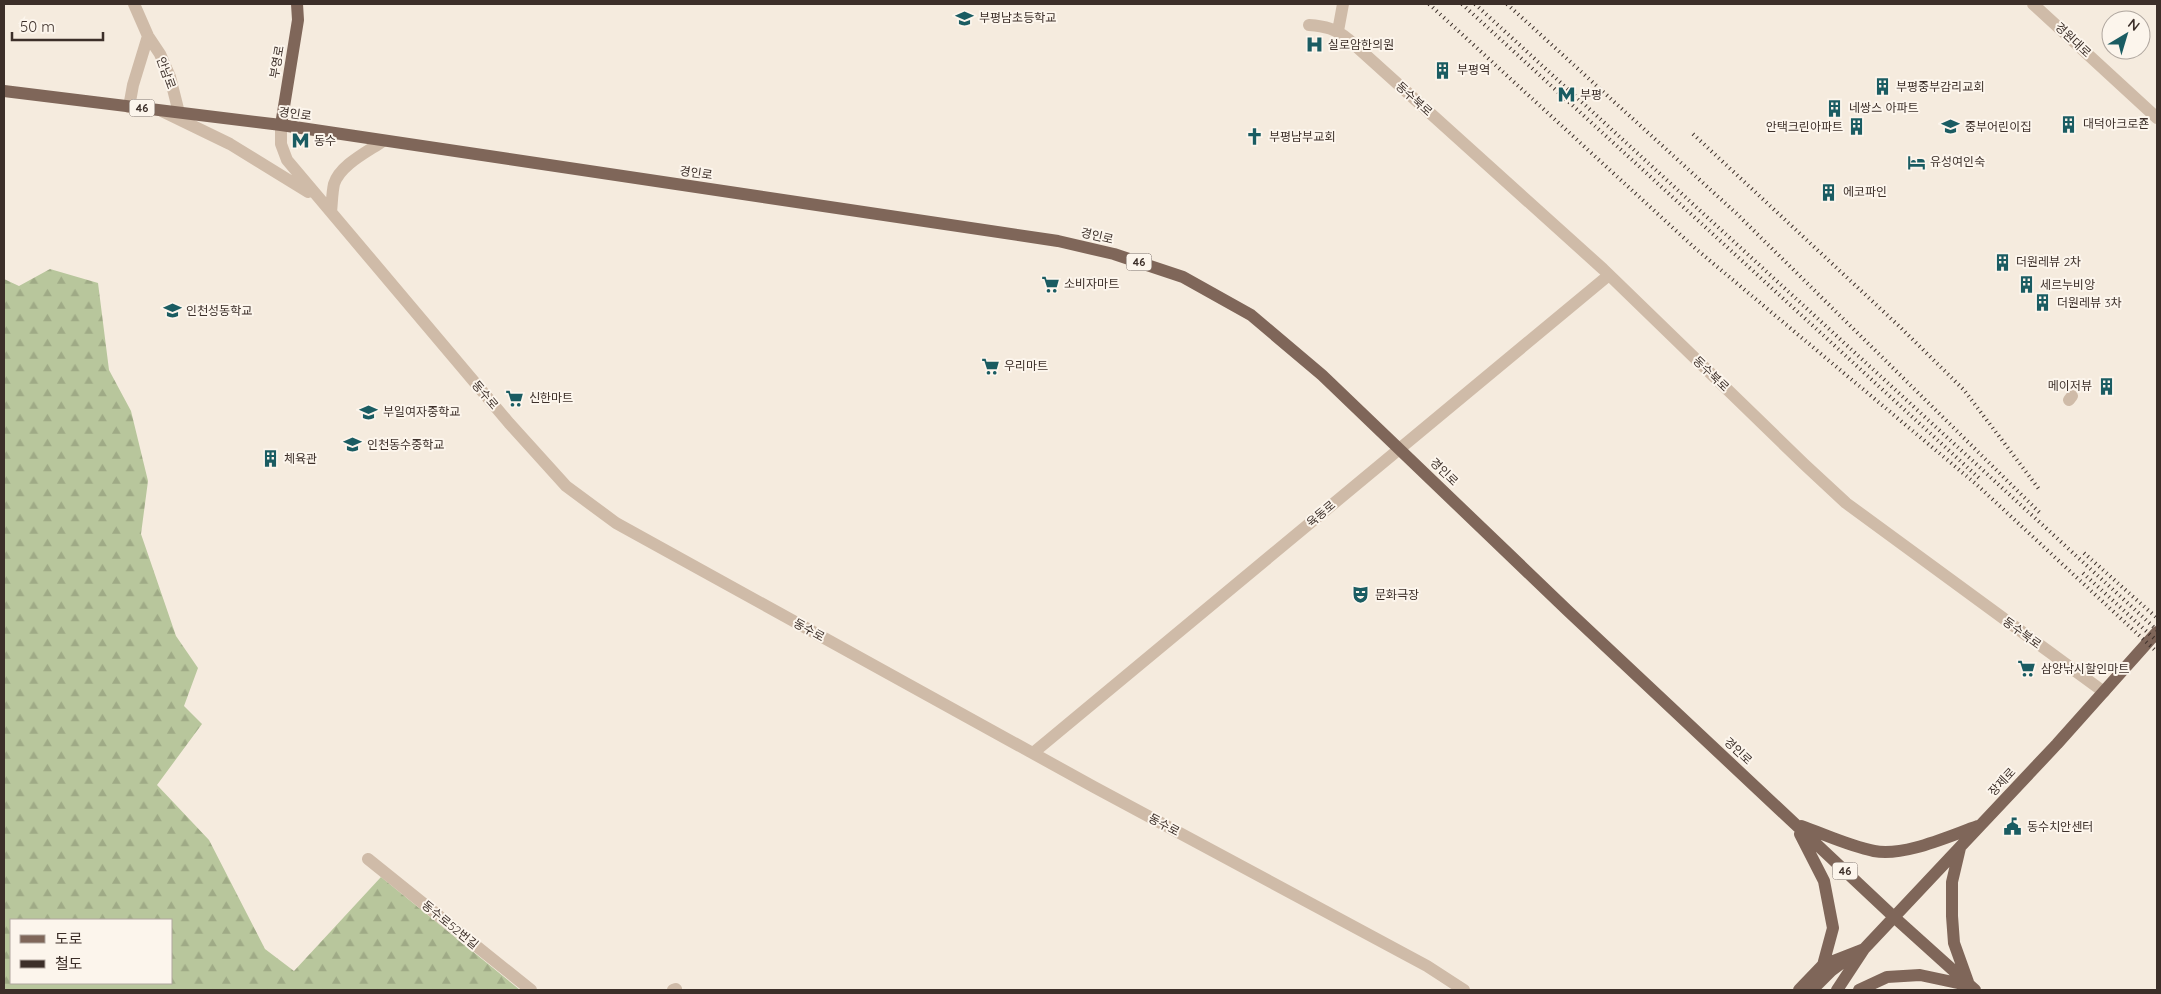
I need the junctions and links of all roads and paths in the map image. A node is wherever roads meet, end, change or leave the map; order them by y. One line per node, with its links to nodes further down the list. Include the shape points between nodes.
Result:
1 (134, 4): 7 (street, 안남로)
2 (297, 4): 13 (main road, 부영로, via 298,20)
3 (1343, 4): 6 (street)
4 (2033, 4): 12 (street, 경원대로)
5 (1309, 25): 6 (street, 동수북로)
6 (1338, 31): 17 (street, 동수북로)
7 (148, 36): 9 (street, 안남로, via 132,85); 11 (street, 안남로, via 170,78)
8 (4, 91): 9 (main road, 경인로 / 46)
9 (130, 107): 10 (main road, 경인로 / 46)
10 (160, 110): 11 (main road, 경인로 / 46); 15 (street, via 230,144)
11 (179, 112): 13 (main road, 경인로 / 46)
12 (2157, 118)
13 (280, 125): 14 (main road, 경인로 / 46); 15 (street, 동수로, via 281,144 287,160)
14 (383, 141): 16 (street, via 337,178); 18 (main road, 경인로 / 46, via 1058,241 1114,254 1183,277 1251,316 1322,375)
15 (322, 201): 16 (street, 동수로)
16 (331, 212): 21 (street, 동수로, via 566,486 616,523)
17 (1609, 275): 18 (street, 육동로); 20 (street, 동수북로, via 1846,503)
18 (1400, 449): 21 (street, 육동로); 22 (main road, 경인로 / 46)
19 (2157, 632): 20 (main road, 장제로)
20 (2104, 692): 23 (main road, 장제로)
21 (1033, 753): 31 (street, 동수로, via 1428,966)
22 (1796, 825): 23 (main road, via 1874,851 1891,852); 26 (main road, 경인로 / 46); 28 (main road, via 1824,881 1833,928)
23 (1981, 825): 24 (main road, 장제로)
24 (1961, 846): 26 (main road, 장제로); 29 (main road, via 1952,882 1954,943)
25 (368, 859): 30 (street, 동수로52번길)
26 (1894, 917): 27 (main road, 장제로); 29 (main road, 경인로 / 46)
27 (1864, 948): 28 (main road); 33 (main road, 장제로, via 1831,971); 34 (main road, 장제로); 35 (main road)
28 (1823, 965): 32 (main road)
29 (1972, 988): 36 (main road, via 1920,975 1887,977)
30 (532, 990)
31 (1464, 990)
32 (1799, 990)
33 (1812, 990)
34 (1836, 990)
35 (1853, 990)
36 (1859, 990)

